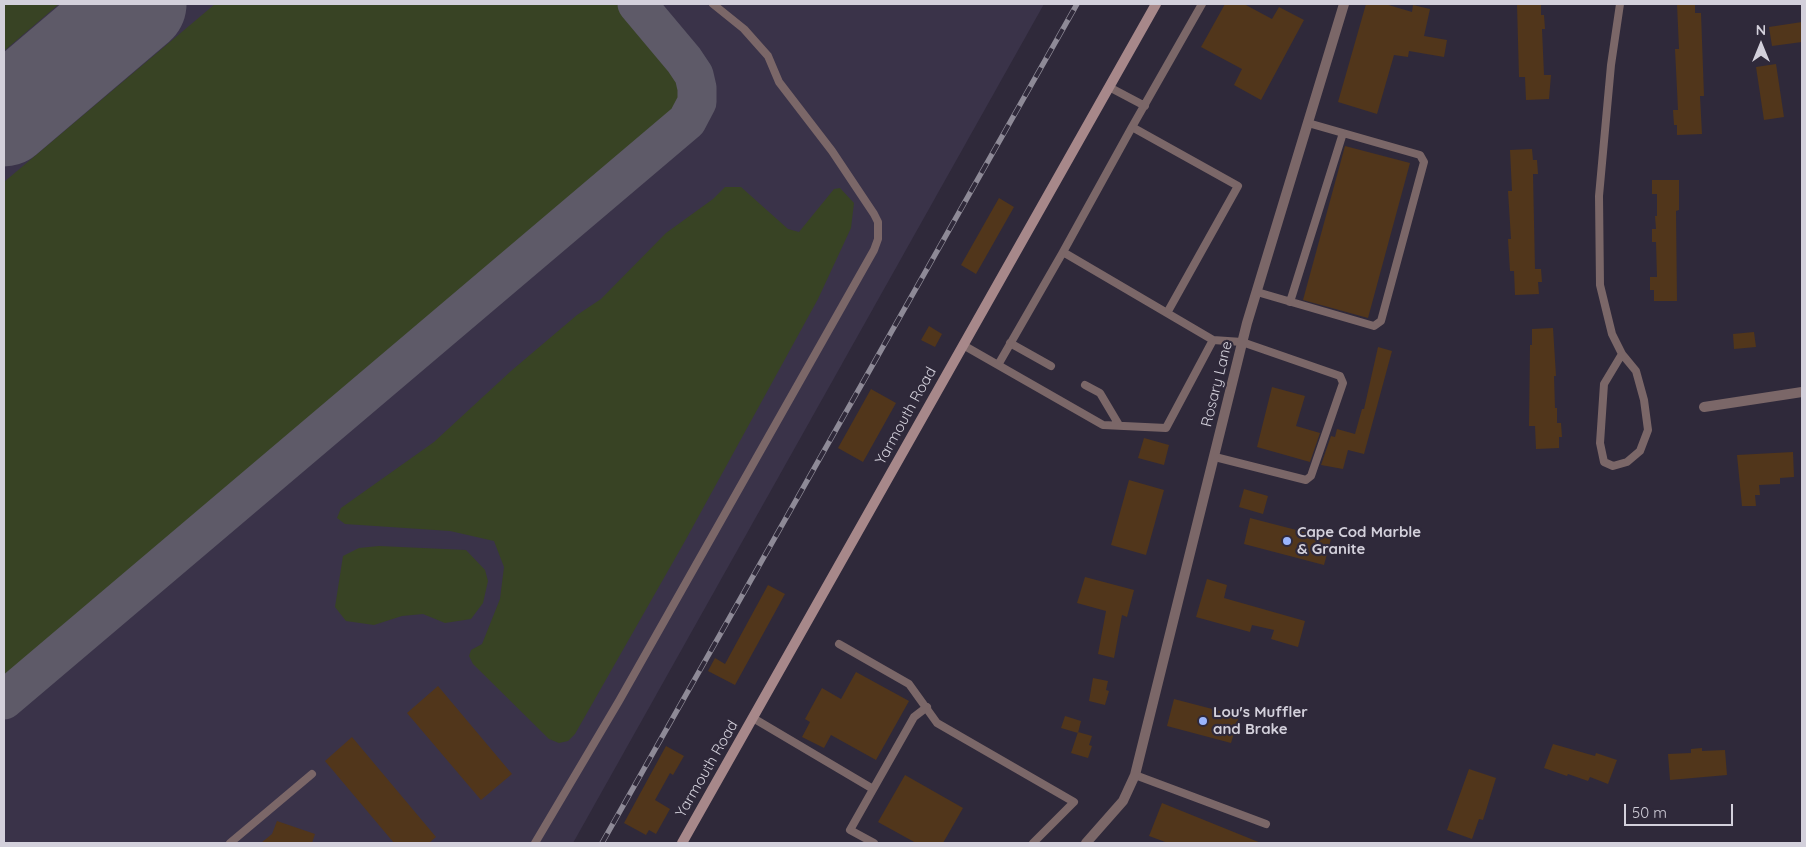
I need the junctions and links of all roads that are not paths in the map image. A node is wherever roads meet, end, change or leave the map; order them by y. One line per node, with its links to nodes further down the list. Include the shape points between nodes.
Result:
1 (713, 4): 35 (lane, via 744,28 768,56 779,82 832,151 874,214 878,222 878,239 619,701)
2 (1156, 4): 6 (main road, Yarmouth Road)
3 (1202, 4): 7 (lane)
4 (1344, 4): 8 (street, Rosary Lane)
5 (1620, 4): 19 (lane, via 1602,153 1598,226 1600,285 1612,334)
6 (1109, 87): 7 (lane); 18 (main road, Yarmouth Road)
7 (1145, 106): 9 (lane)
8 (1308, 123): 10 (lane); 12 (street, Rosary Lane)
9 (1132, 127): 11 (lane); 14 (lane, via 1238,186)
10 (1343, 134): 13 (lane); 13 (lane, via 1420,155 1424,162 1381,321 1374,326)
11 (1063, 252): 14 (lane); 17 (lane)
12 (1257, 292): 13 (lane); 16 (street, Rosary Lane)
13 (1290, 302)
14 (1167, 313): 15 (lane)
15 (1213, 340): 16 (lane); 25 (lane, via 1166,428)
16 (1242, 342): 26 (street, Rosary Lane); 26 (lane, via 1340,376 1343,383 1311,476 1306,480)
17 (1010, 343): 20 (lane); 21 (lane)
18 (963, 345): 20 (lane); 29 (main road, Yarmouth Road)
19 (1622, 354): 19 (lane, via 1636,371 1648,430 1640,451 1627,462 1613,466 1604,462 1600,444 1604,384)
20 (998, 365): 25 (lane, via 1103,425)
21 (1052, 366)
22 (1085, 385): 25 (lane, via 1100,393)
23 (1802, 392): 24 (street)
24 (1704, 407)
25 (1119, 425)
26 (1215, 457): 31 (street, Rosary Lane)
27 (839, 644): 28 (lane, via 909,684)
28 (927, 707): 32 (lane, via 914,717); 38 (lane, via 937,723 1074,802)
29 (752, 718): 32 (lane); 36 (main road, Yarmouth Road)
30 (312, 774): 34 (lane)
31 (1135, 775): 33 (lane); 39 (street, Rosary Lane, via 1123,801)
32 (873, 789): 37 (lane, via 850,830)
33 (1266, 824)
34 (230, 843)
35 (535, 843)
36 (682, 843)
37 (874, 843)
38 (1034, 843)
39 (1086, 843)

